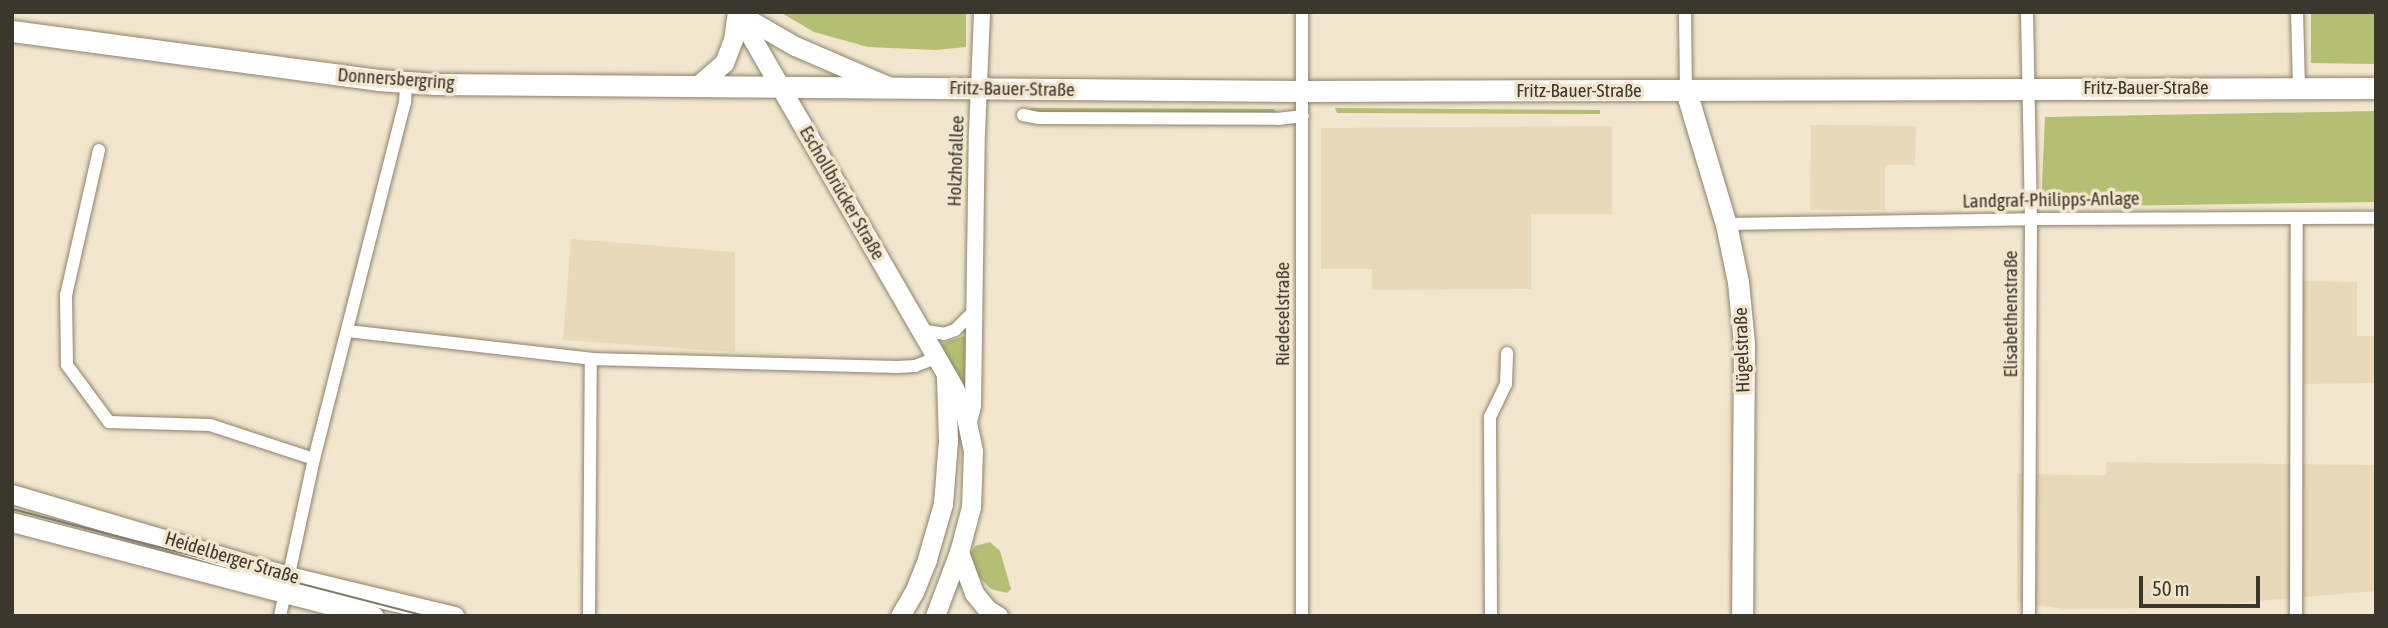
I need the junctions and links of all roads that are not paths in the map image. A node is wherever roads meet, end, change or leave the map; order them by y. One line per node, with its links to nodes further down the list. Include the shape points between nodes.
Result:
1 (737, 12): 9 (main road, via 724,63); 10 (main road, Eschollbrücker Straße); 11 (main road, via 795,46)
2 (982, 12): 14 (street, Holzhofallee)
3 (1302, 12): 17 (street, Riedeselstraße)
4 (1685, 12): 16 (street)
5 (2027, 12): 15 (street, Elisabethenstraße)
6 (2297, 12): 12 (street)
7 (12, 31): 8 (main road, Donnersbergring)
8 (406, 83): 9 (main road, Donnersbergring); 27 (street, via 405,103)
9 (696, 87): 10 (main road, Donnersbergring)
10 (783, 88): 11 (main road, Fritz-Bauer-Straße); 26 (main road, Eschollbrücker Straße)
11 (894, 88): 14 (main road, Fritz-Bauer-Straße)
12 (2299, 88): 13 (main road, Fritz-Bauer-Straße); 15 (main road, Fritz-Bauer-Straße)
13 (2376, 88)
14 (980, 89): 17 (main road, Fritz-Bauer-Straße); 25 (street, Holzhofallee)
15 (2028, 89): 16 (main road, Fritz-Bauer-Straße); 23 (street, Elisabethenstraße)
16 (1686, 91): 17 (main road, Fritz-Bauer-Straße); 24 (main road, Hügelstraße)
17 (1303, 92): 19 (street, Riedeselstraße)
18 (1023, 115): 19 (street, Fritz-Bauer-Straße)
19 (1303, 116): 44 (street, Riedeselstraße)
20 (99, 150): 32 (street, via 66,295 67,365 109,422 210,425)
21 (2297, 218): 22 (street, Landgraf-Philipps-Anlage); 23 (street, Landgraf-Philipps-Anlage); 48 (street)
22 (2376, 218)
23 (2031, 219): 24 (street, Landgraf-Philipps-Anlage); 47 (street, Elisabethenstraße)
24 (1726, 224): 46 (main road, Hügelstraße, via 1744,343)
25 (974, 311): 26 (street, via 956,330 944,334); 31 (street, Holzhofallee, via 973,407)
26 (920, 330): 30 (main road, Eschollbrücker Straße)
27 (347, 331): 29 (street); 32 (street)
28 (1507, 353): 45 (street, via 1506,384 1490,417)
29 (591, 359): 30 (street); 40 (street)
30 (941, 367): 31 (main road, Eschollbrücker Straße, via 960,400); 41 (main road, Eschollbrücker Straße, via 948,441 943,504 927,559)
31 (968, 426): 35 (main road, Eschollbrücker Straße, via 974,471 971,507)
32 (314, 458): 36 (street)
33 (12, 494): 36 (main road, Heidelberger Straße)
34 (12, 522): 36 (main road, Heidelberger Straße)
35 (959, 552): 42 (main road, Eschollbrücker Straße); 43 (main road, via 974,593)
36 (286, 584): 37 (street); 38 (main road, Heidelberger Straße); 39 (main road, Heidelberger Straße)
37 (280, 616)
38 (374, 616)
39 (454, 616)
40 (589, 616)
41 (900, 616)
42 (936, 616)
43 (998, 616)
44 (1302, 616)
45 (1491, 616)
46 (1742, 616)
47 (2029, 616)
48 (2296, 616)

